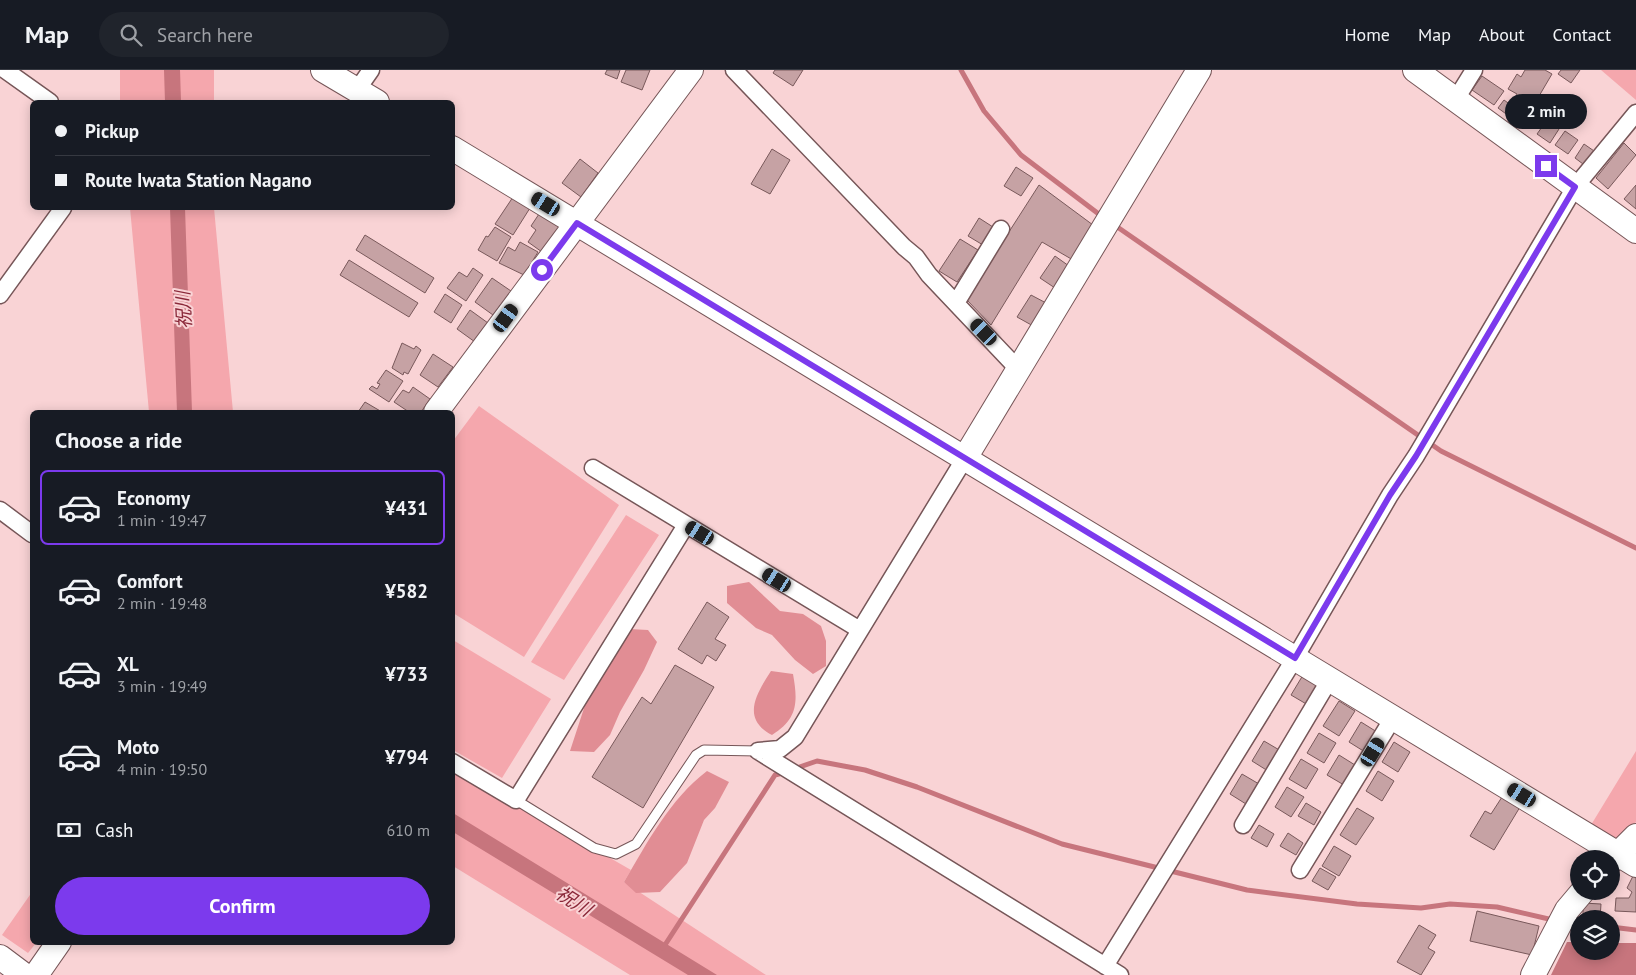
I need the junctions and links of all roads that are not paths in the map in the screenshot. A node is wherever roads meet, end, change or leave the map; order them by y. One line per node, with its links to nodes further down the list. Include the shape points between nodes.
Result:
1 (5, 70): 10 (street)
2 (323, 70): 9 (street)
3 (371, 70): 9 (street)
4 (691, 70): 17 (street)
5 (734, 70): 21 (street, via 916,257)
6 (1199, 70): 22 (street)
7 (1416, 70): 12 (street)
8 (1474, 70): 12 (street)
9 (357, 90): 11 (street)
10 (47, 100)
11 (374, 100)
12 (1456, 100): 15 (street)
13 (1636, 113): 15 (street)
14 (455, 150): 17 (street)
15 (1575, 187): 19 (street); 30 (street)
16 (62, 210): 20 (street)
17 (577, 223): 23 (street); 24 (street)
18 (1001, 229): 21 (street)
19 (1636, 231)
20 (0, 295)
21 (956, 303): 22 (street)
22 (1018, 369): 24 (street)
23 (437, 410)
24 (965, 458): 29 (street); 30 (street)
25 (593, 468): 27 (street)
26 (0, 510): 28 (street)
27 (686, 525): 29 (street); 35 (street)
28 (30, 532)
29 (860, 630): 33 (street, via 795,737 780,748)
30 (1295, 658): 31 (street); 43 (street)
31 (1330, 679): 32 (street); 36 (street)
32 (1393, 718): 38 (street); 39 (street)
33 (758, 751): 35 (lane, via 704,750 696,755 636,844 616,854 594,848); 43 (street)
34 (455, 764): 35 (street)
35 (516, 800)
36 (1243, 825)
37 (1636, 836): 38 (street)
38 (1622, 860)
39 (1300, 870)
40 (1575, 900): 47 (street, via 1567,910)
41 (57, 945): 45 (street)
42 (0, 957): 44 (street)
43 (1105, 966): 46 (street)
44 (24, 975)
45 (36, 975)
46 (1120, 975)
47 (1534, 975)

